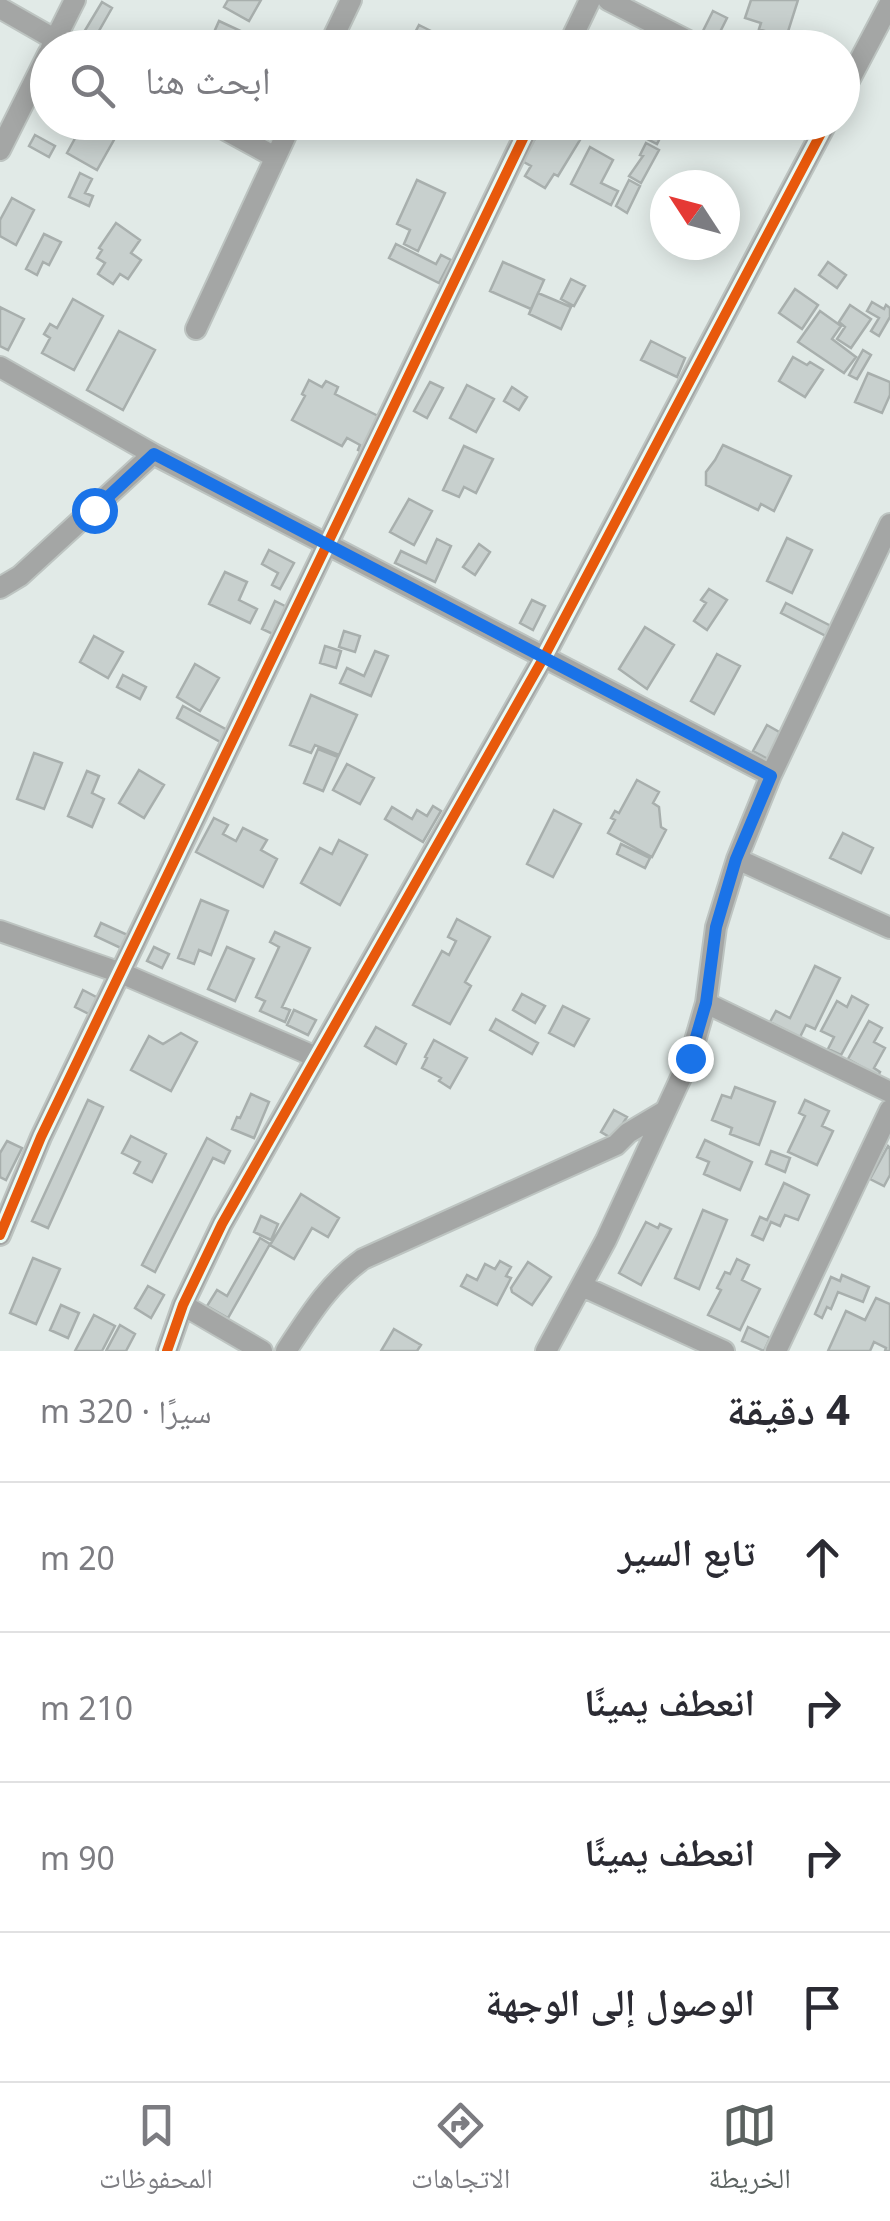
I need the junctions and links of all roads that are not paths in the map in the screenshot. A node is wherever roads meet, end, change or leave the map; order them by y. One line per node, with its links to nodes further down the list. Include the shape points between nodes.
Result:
1 (75, 0): 8 (street)
2 (350, 0): 9 (street)
3 (590, 0): 10 (street)
4 (608, 0): 11 (street)
5 (890, 3): 12 (street)
6 (0, 8): 7 (street)
7 (32, 30)
8 (63, 30)
9 (336, 30)
10 (576, 30)
11 (667, 30)
12 (860, 60)
13 (30, 95): 18 (street)
14 (244, 140): 19 (street)
15 (284, 140): 19 (street)
16 (522, 140): 24 (street)
17 (818, 140): 26 (street)
18 (0, 150)
19 (276, 157): 20 (street)
20 (196, 329)
21 (0, 367): 22 (street)
22 (154, 454): 24 (street); 25 (street)
23 (890, 524): 27 (street)
24 (328, 546): 26 (street); 31 (street)
25 (0, 588)
26 (544, 657): 27 (street); 33 (street)
27 (771, 776): 28 (street)
28 (736, 859): 29 (street); 32 (street, via 716,927)
29 (890, 928)
30 (0, 931): 31 (street)
31 (121, 973): 33 (street); 37 (street)
32 (706, 1003): 34 (street); 36 (street)
33 (316, 1057): 39 (street)
34 (890, 1092)
35 (890, 1110): 45 (street)
36 (665, 1111): 38 (street); 42 (street, via 616,1145 363,1259 324,1294)
37 (0, 1235)
38 (582, 1286): 43 (street); 44 (street)
39 (183, 1305): 40 (street); 41 (street)
40 (167, 1351)
41 (262, 1351)
42 (286, 1351)
43 (546, 1351)
44 (724, 1351)
45 (776, 1351)

